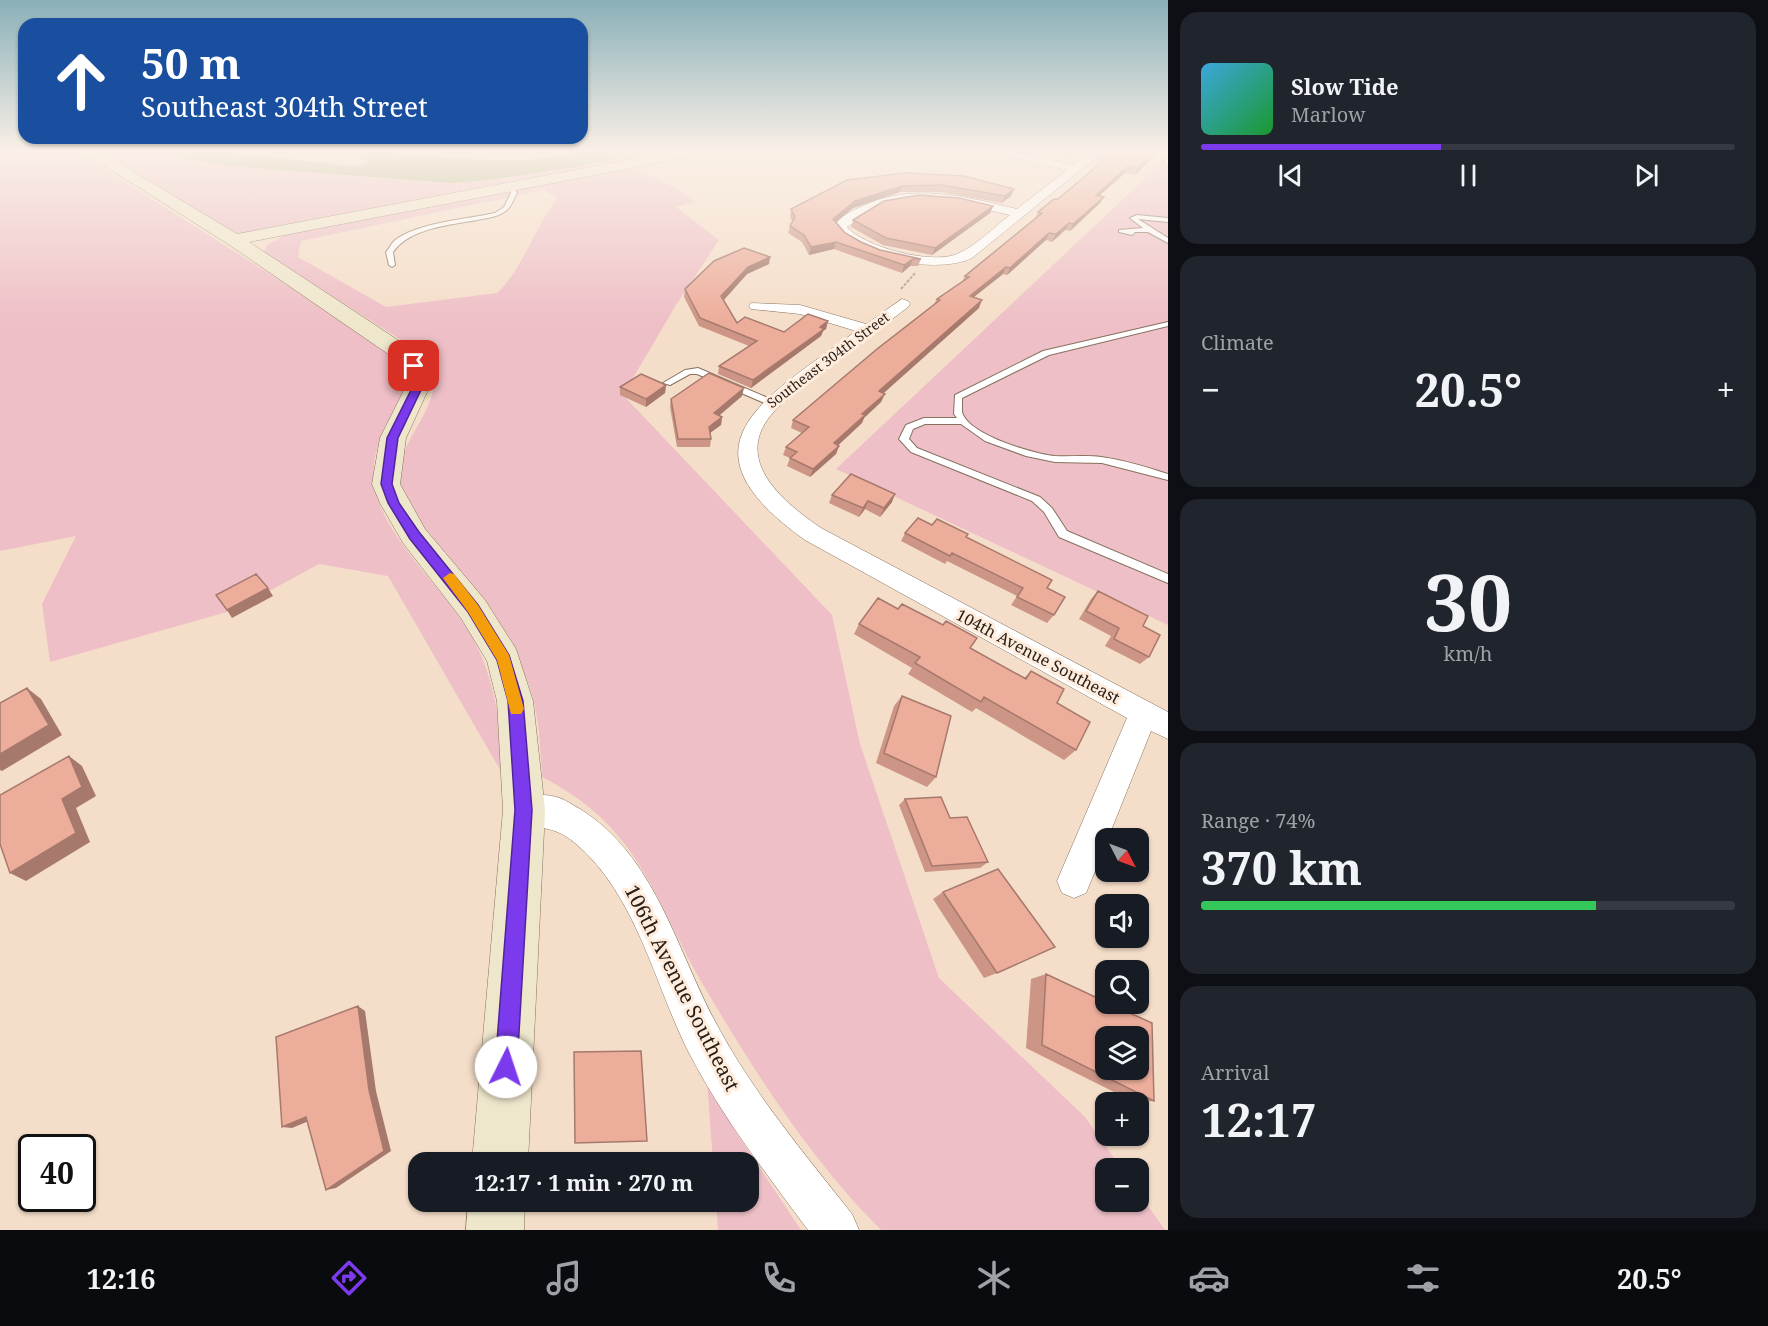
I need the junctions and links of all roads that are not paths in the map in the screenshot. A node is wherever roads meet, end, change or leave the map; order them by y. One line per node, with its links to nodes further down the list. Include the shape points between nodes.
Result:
1 (181, 207): 11 (street)
2 (405, 207): 11 (street)
3 (506, 207): 13 (lane, via 498,214 405,235 392,247)
4 (867, 207): 7 (street, via 840,227 850,238 927,261 951,261 967,255)
5 (994, 207): 7 (street)
6 (1025, 207): 7 (street)
7 (1018, 213)
8 (1168, 220): 10 (lane, via 1133,218)
9 (1132, 230): 10 (lane)
10 (1149, 230): 12 (lane)
11 (234, 240): 25 (street, via 402,353 414,366 416,390 393,438 386,484 414,536 473,609 504,659 516,701)
12 (1168, 241)
13 (392, 265)
14 (902, 304): 17 (street, Southeast 304th Street)
15 (758, 306): 17 (street, via 811,310)
16 (1168, 324): 20 (lane, via 1046,353 1005,372 958,397)
17 (868, 330): 19 (street, Southeast 304th Street)
18 (667, 383): 19 (lane, via 698,371)
19 (772, 402): 23 (street, Southeast 304th Street, via 758,416 749,437 751,469 761,488 796,523)
20 (962, 421): 21 (lane, via 976,432 1036,456 1092,459); 22 (lane, via 924,421 909,427 904,439 914,450 1036,499 1063,534)
21 (1168, 477)
22 (1168, 579)
23 (908, 586): 24 (street, 104th Avenue Southeast)
24 (1156, 719): 26 (street)
25 (524, 810): 27 (street); 30 (street, 106th Avenue Southeast, via 555,812 587,832 620,868 645,911 703,1039 749,1116)
26 (1074, 881)
27 (501, 1152)
28 (496, 1212): 29 (street)
29 (495, 1230)
30 (836, 1230)

